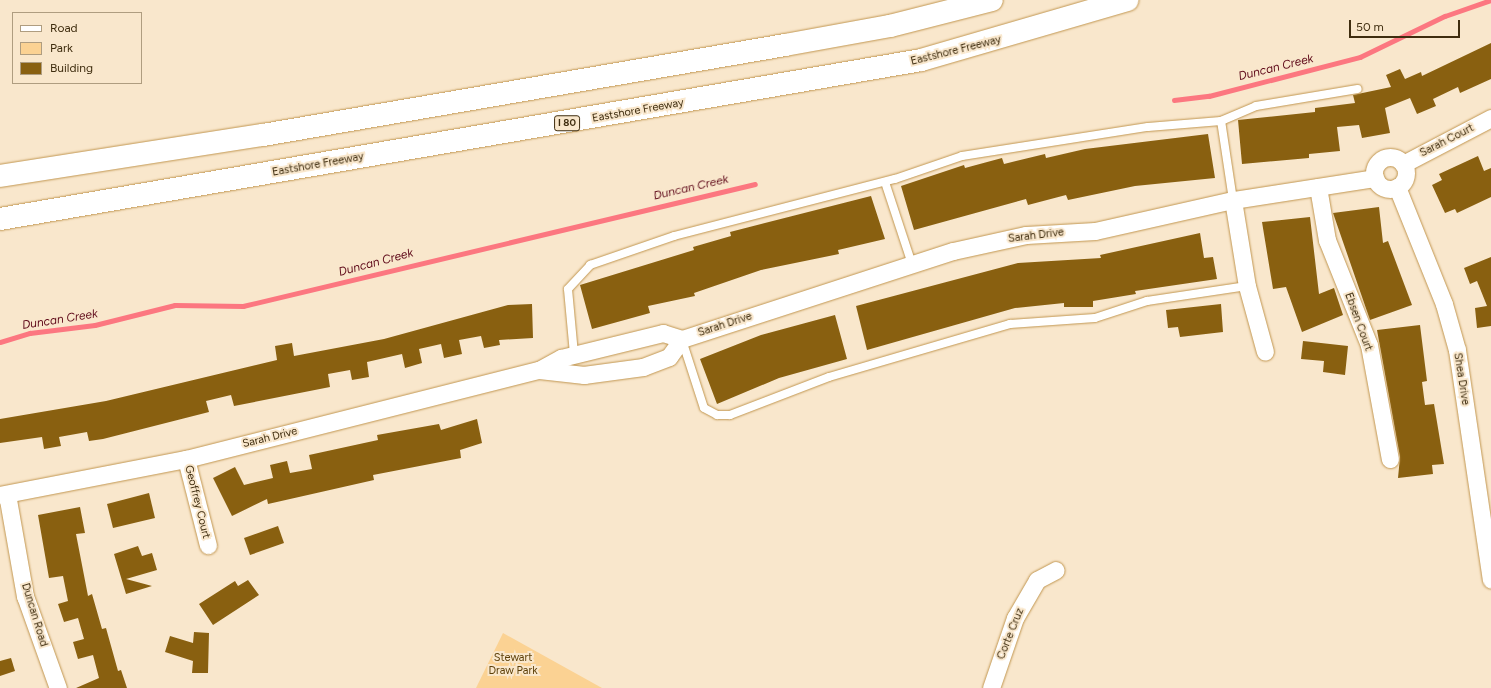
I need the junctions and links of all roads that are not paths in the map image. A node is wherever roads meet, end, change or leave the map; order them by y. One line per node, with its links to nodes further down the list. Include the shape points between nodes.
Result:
1 (992, 0): 7 (highway, via 890,26 785,46 263,135)
2 (1127, 0): 13 (highway, Eastshore Freeway / I 80, via 921,60)
3 (1358, 89): 5 (lane, via 1256,106)
4 (1491, 118): 6 (street, Sarah Court)
5 (1221, 121): 9 (lane, via 1148,127 962,156); 12 (lane)
6 (1403, 164): 8 (street, via 1394,158 1383,159 1376,167); 11 (street, via 1406,177)
7 (0, 176)
8 (1375, 178): 10 (street, Sarah Drive); 11 (street, via 1380,186)
9 (886, 182): 14 (lane); 18 (lane, via 674,236 590,265 568,289)
10 (1318, 187): 12 (street, Sarah Drive); 21 (street, Ebsen Court, via 1327,240 1368,345)
11 (1397, 188): 25 (street, Shea Drive, via 1444,304 1457,350)
12 (1233, 200): 14 (street, Sarah Drive, via 1095,231 1026,235 954,251); 15 (street)
13 (0, 219)
14 (912, 264): 16 (street, Sarah Drive)
15 (1247, 286): 16 (lane, via 1147,301 1095,318 1010,324 829,377 730,415 717,415 704,408); 17 (street)
16 (682, 339): 18 (street, Sarah Drive, via 663,333 618,347); 19 (street, Sarah Drive, via 669,357 643,367 584,375)
17 (1265, 352)
18 (574, 354): 19 (street, Sarah Drive)
19 (539, 370): 20 (street, Sarah Drive)
20 (186, 459): 22 (street, Sarah Drive); 23 (street, Geoffrey Court)
21 (1390, 459)
22 (3, 495): 26 (street, Duncan Road, via 26,596)
23 (208, 545)
24 (1056, 570): 27 (street, Corte Cruz, via 1037,580 1015,618)
25 (1491, 580)
26 (58, 688)
27 (991, 688)

